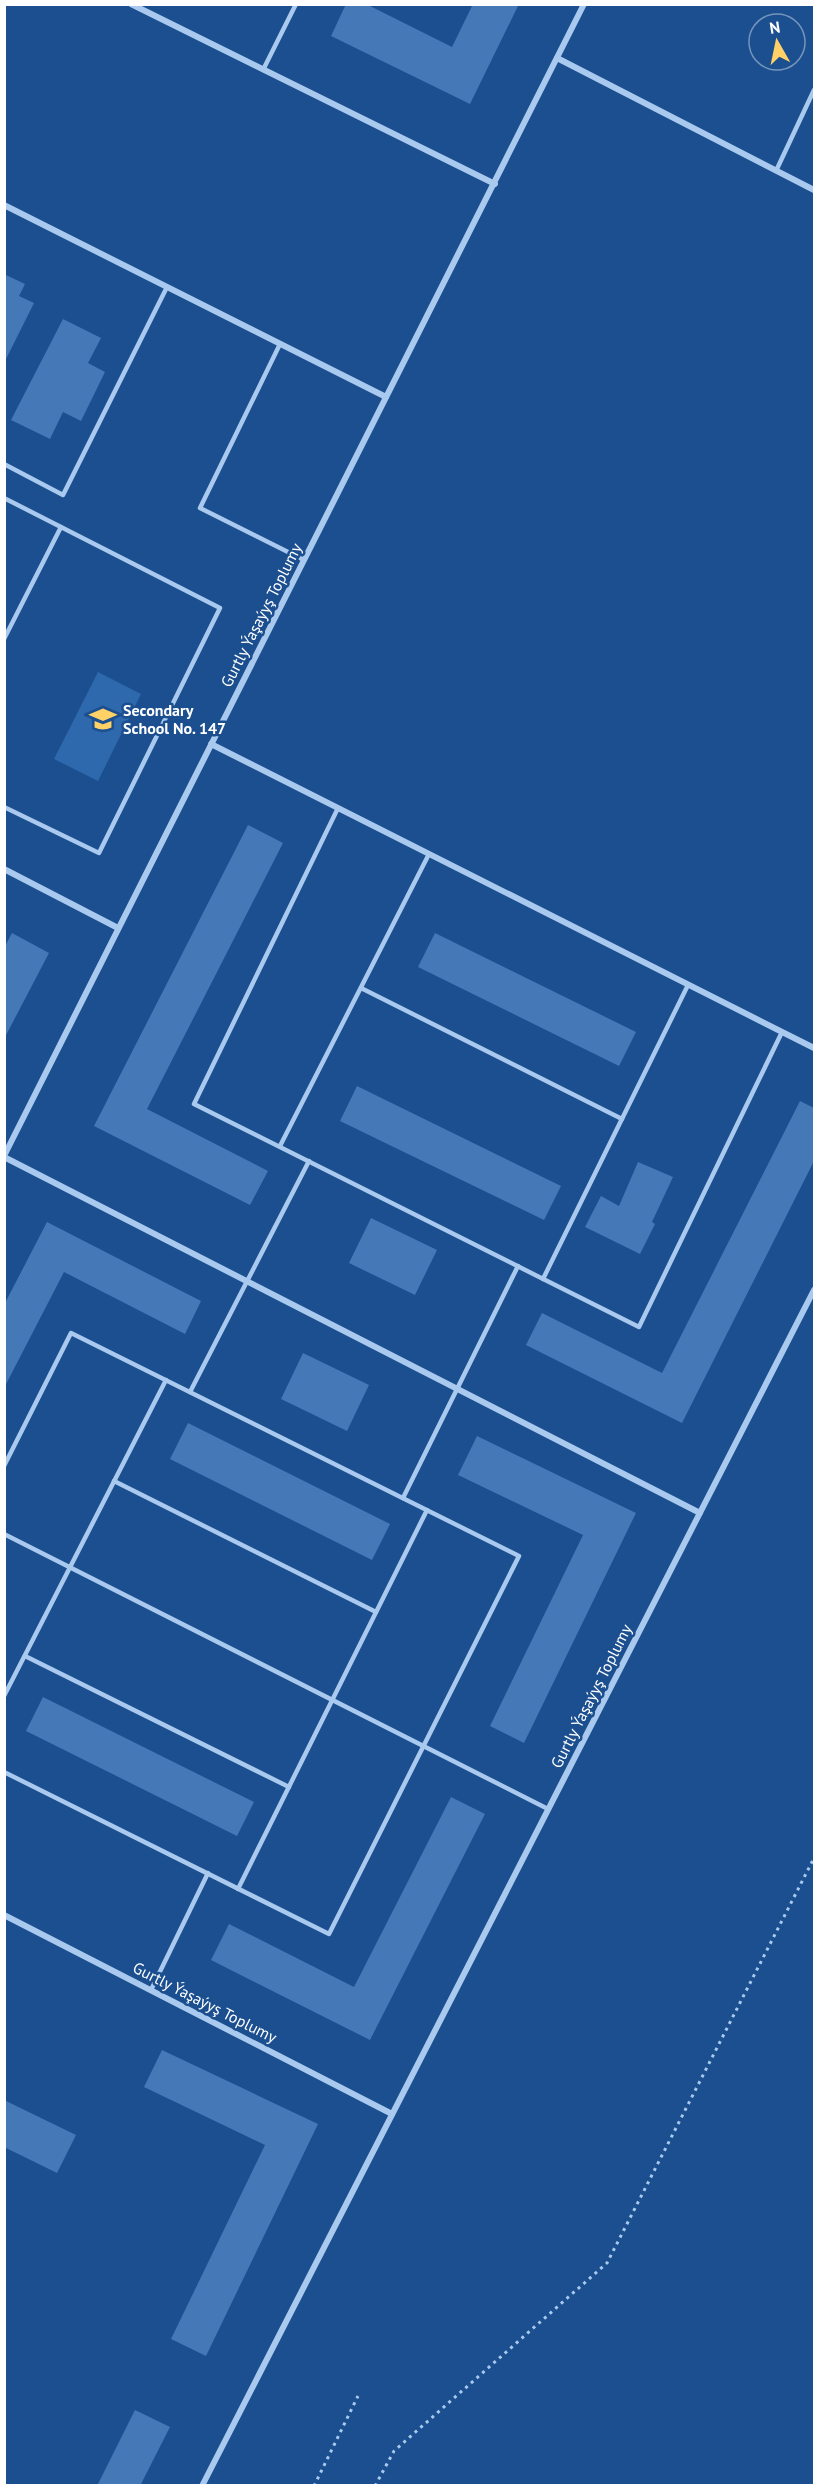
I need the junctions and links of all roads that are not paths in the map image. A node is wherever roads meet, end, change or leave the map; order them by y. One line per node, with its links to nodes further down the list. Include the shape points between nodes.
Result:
1 (131, 4): 5 (street)
2 (296, 4): 5 (lane)
3 (584, 4): 4 (street, Gurtly Ýaşaýyş Toplumy)
4 (557, 58): 7 (street); 8 (street, Gurtly Ýaşaýyş Toplumy)
5 (263, 70): 8 (street)
6 (814, 90): 7 (lane)
7 (776, 171): 9 (street)
8 (495, 184): 13 (street, Gurtly Ýaşaýyş Toplumy)
9 (814, 190)
10 (4, 205): 11 (street)
11 (167, 287): 12 (street); 14 (lane, via 63,495)
12 (280, 344): 13 (street); 17 (lane, via 200,508)
13 (386, 397): 17 (street, Gurtly Ýaşaýyş Toplumy)
14 (4, 464)
15 (4, 498): 16 (lane)
16 (61, 527): 18 (lane); 20 (lane, via 220,608 99,853)
17 (304, 560): 19 (street, Gurtly Ýaşaýyş Toplumy)
18 (4, 639)
19 (211, 744): 21 (street); 24 (street, Gurtly Ýaşaýyş Toplumy)
20 (4, 807)
21 (338, 808): 22 (street); 30 (lane, via 194,1104)
22 (429, 854): 25 (street); 26 (lane)
23 (4, 869): 24 (street)
24 (118, 928): 31 (street, Gurtly Ýaşaýyş Toplumy)
25 (688, 985): 27 (street); 29 (lane)
26 (361, 987): 29 (lane); 30 (lane)
27 (782, 1032): 28 (street); 34 (lane, via 639,1327)
28 (814, 1048)
29 (622, 1119): 34 (lane)
30 (280, 1146): 32 (lane)
31 (4, 1157): 35 (street)
32 (309, 1161): 33 (lane); 35 (lane)
33 (518, 1266): 34 (lane); 38 (lane)
34 (543, 1279)
35 (248, 1281): 38 (street); 39 (lane)
36 (814, 1290): 44 (street, Gurtly Ýaşaýyş Toplumy)
37 (166, 1380): 39 (lane); 40 (lane, via 71,1333); 41 (lane)
38 (456, 1388): 42 (lane); 44 (street)
39 (190, 1392): 42 (lane)
40 (4, 1466)
41 (114, 1481): 46 (lane); 47 (lane)
42 (403, 1498): 43 (lane)
43 (427, 1510): 47 (lane); 51 (lane, via 519,1556)
44 (700, 1513): 54 (street, Gurtly Ýaşaýyş Toplumy)
45 (4, 1534): 46 (lane)
46 (70, 1567): 48 (lane); 50 (lane)
47 (376, 1612): 50 (lane)
48 (25, 1656): 49 (lane); 53 (lane)
49 (4, 1696)
50 (332, 1700): 51 (lane); 53 (lane)
51 (423, 1746): 54 (lane); 56 (lane, via 328,1934)
52 (4, 1772): 55 (lane)
53 (289, 1787): 56 (lane)
54 (549, 1809): 59 (street, Gurtly Ýaşaýyş Toplumy)
55 (208, 1873): 56 (lane); 58 (lane)
56 (238, 1889)
57 (4, 1914): 58 (street, Gurtly Ýaşaýyş Toplumy)
58 (152, 1990): 59 (street, Gurtly Ýaşaýyş Toplumy)
59 (392, 2114): 60 (street, Gurtly Ýaşaýyş Toplumy)
60 (202, 2486)

